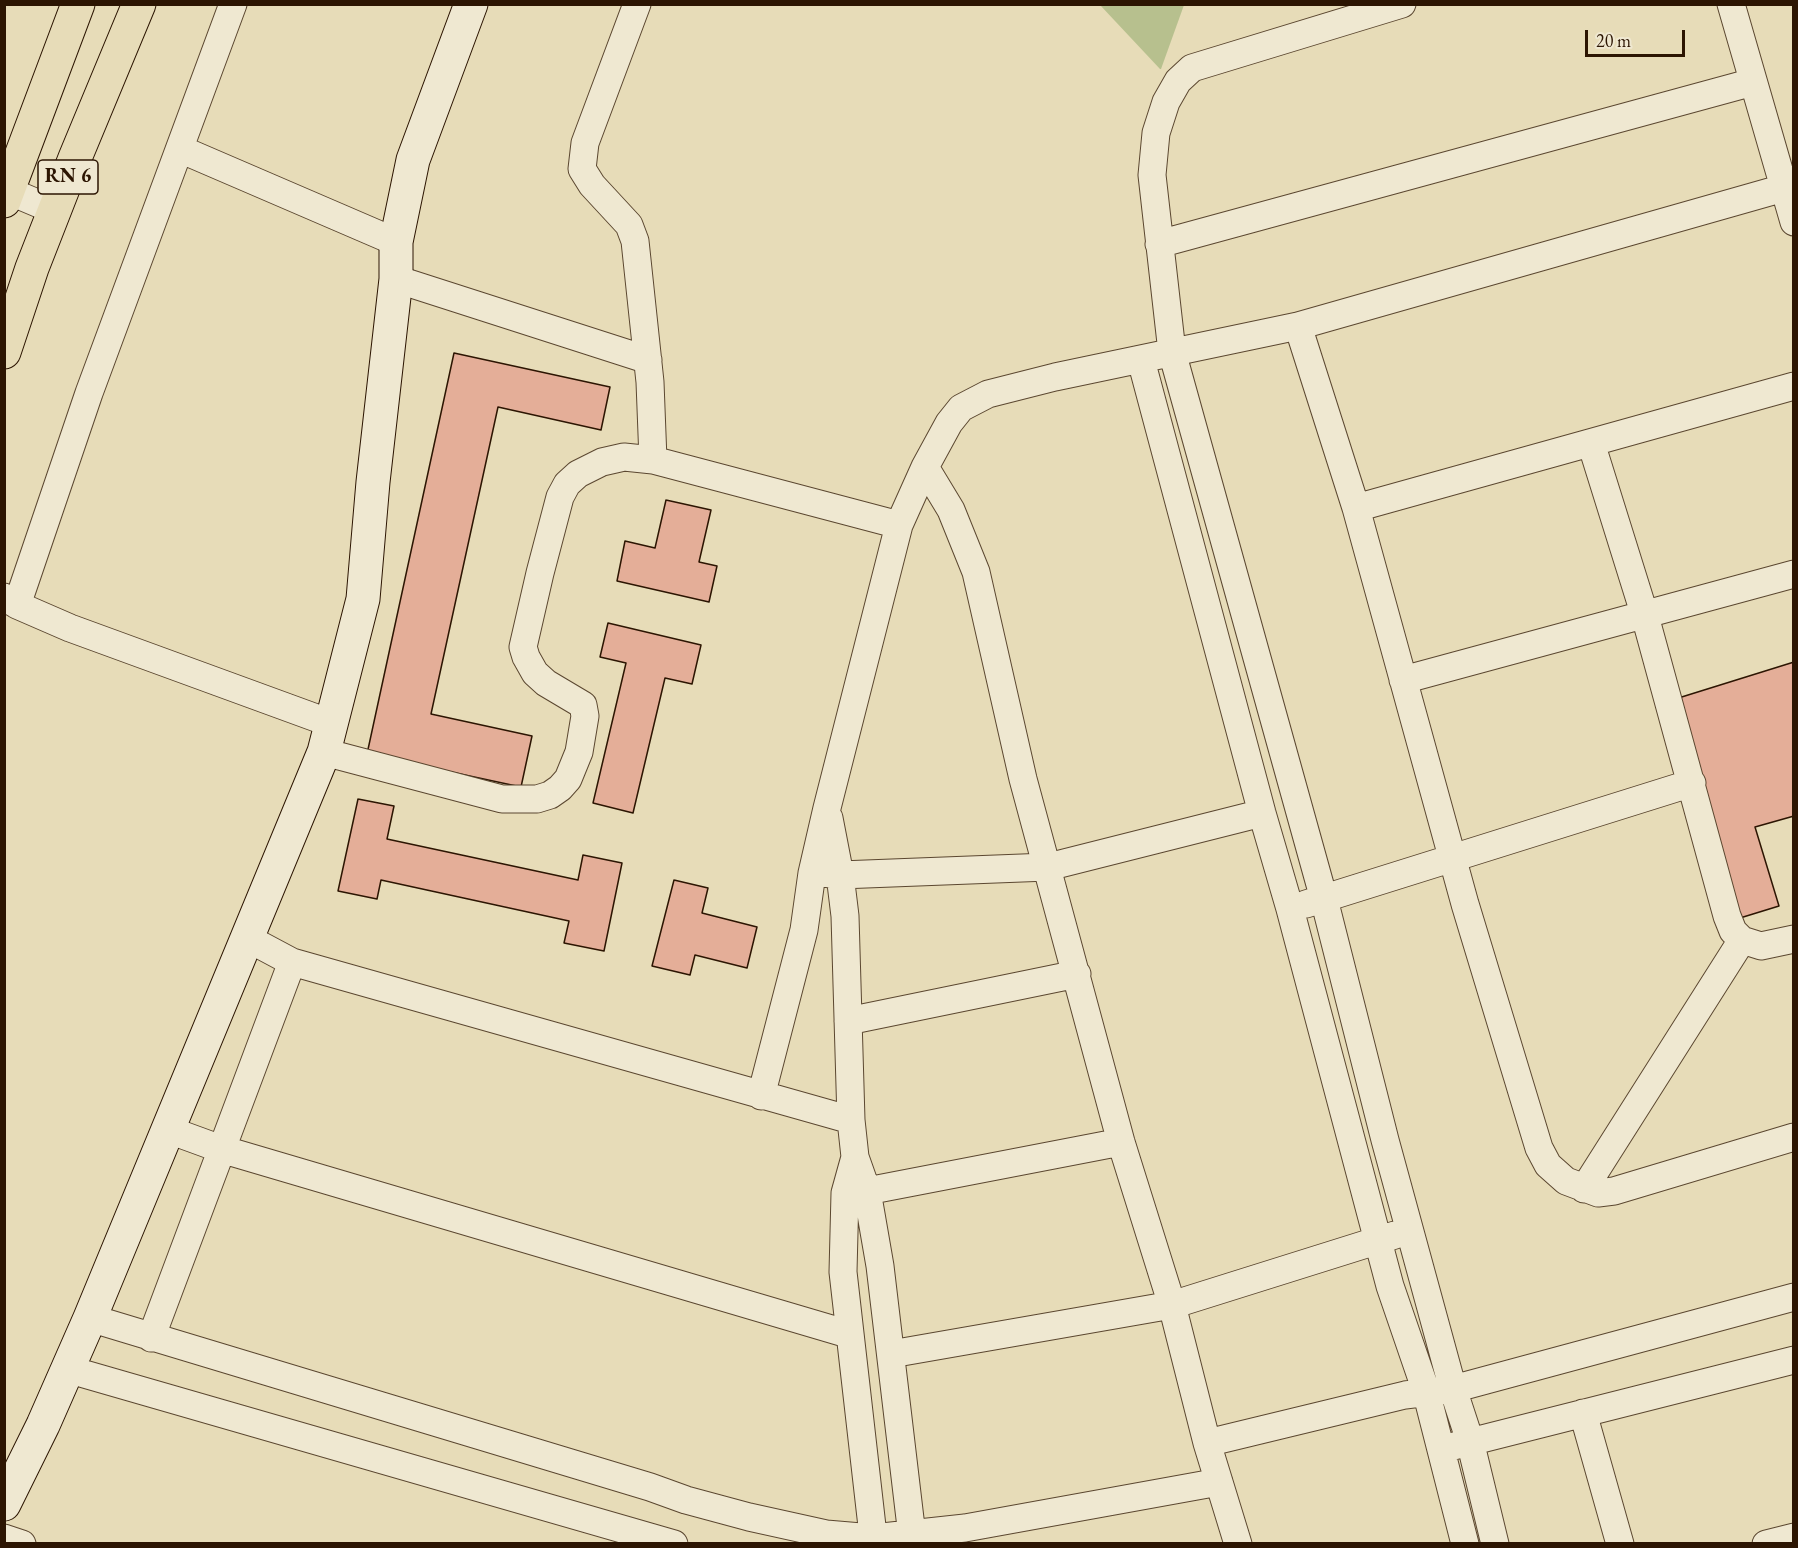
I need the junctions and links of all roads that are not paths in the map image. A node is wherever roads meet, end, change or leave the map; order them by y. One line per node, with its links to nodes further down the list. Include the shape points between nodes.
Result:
1 (78, 4): 11 (highway, RN 6)
2 (139, 4): 12 (highway, RN 6)
3 (233, 4): 9 (street)
4 (471, 4): 14 (street, via 413,160)
5 (637, 4): 20 (street, via 585,143 582,169 629,225 635,241)
6 (1402, 4): 15 (street, via 1192,68 1178,81 1156,133 1152,175)
7 (1731, 4): 8 (street)
8 (1753, 82): 10 (street); 15 (street)
9 (180, 149): 14 (street); 29 (street)
10 (1789, 187): 13 (street); 17 (street)
11 (6, 194): 12 (street)
12 (56, 211): 18 (highway, RN 6)
13 (1794, 222)
14 (396, 242): 16 (street)
15 (1159, 244): 19 (street)
16 (396, 279): 20 (street); 32 (street, via 372,482 363,599)
17 (1298, 326): 19 (street); 26 (street)
18 (4, 352)
19 (1172, 352): 21 (street); 40 (street)
20 (648, 360): 24 (street)
21 (1141, 360): 25 (street, via 988,394 961,408); 35 (street)
22 (1794, 386): 23 (street)
23 (1591, 443): 26 (street); 30 (street)
24 (653, 460): 27 (street); 32 (street, via 624,457 602,462 578,474 560,497 523,647 535,673 583,705 579,752 560,788 537,800 502,799)
25 (925, 467): 27 (street); 37 (street, via 951,510 976,572 1023,779)
26 (1356, 508): 31 (street)
27 (899, 525): 34 (street)
28 (1794, 574): 30 (street)
29 (11, 601): 32 (street)
30 (1645, 616): 31 (street); 33 (street)
31 (1403, 681): 36 (street)
32 (327, 737): 42 (street)
33 (1692, 783): 36 (street); 44 (street, via 1727,916)
34 (826, 808): 38 (street); 39 (street)
35 (1262, 813): 37 (street); 41 (street)
36 (1453, 859): 40 (street); 54 (street, via 1539,1148 1548,1165 1566,1181)
37 (1048, 867): 39 (street); 46 (street)
38 (812, 873): 39 (street); 48 (street, via 804,930)
39 (840, 875): 47 (street)
40 (1324, 899): 41 (street); 56 (street)
41 (1290, 909): 57 (street)
42 (246, 938): 45 (street); 50 (street)
43 (1794, 939): 44 (street, via 1761,946)
44 (1742, 940): 54 (street)
45 (292, 962): 48 (street); 53 (street)
46 (1077, 974): 47 (street); 52 (street)
47 (848, 1021): 49 (street)
48 (761, 1096): 49 (street)
49 (851, 1120): 55 (street)
50 (169, 1130): 53 (street); 60 (street)
51 (1794, 1137): 54 (street, via 1614,1191 1598,1193)
52 (1121, 1142): 55 (street); 59 (street)
53 (221, 1149): 61 (street); 62 (street)
54 (1584, 1189)
55 (856, 1192): 61 (street, via 843,1272); 63 (street, via 880,1266)
56 (1410, 1230): 57 (street); 66 (street)
57 (1378, 1241): 59 (street); 67 (street)
58 (1794, 1297): 66 (street)
59 (1172, 1305): 63 (street); 70 (street)
60 (90, 1318): 62 (street); 65 (street)
61 (848, 1334): 78 (street)
62 (151, 1338): 78 (street, via 749,1517)
63 (891, 1354): 77 (street)
64 (1794, 1360): 68 (street)
65 (67, 1370): 73 (street); 80 (street)
66 (1453, 1389): 67 (street); 69 (street)
67 (1426, 1391): 70 (street); 71 (street)
68 (1583, 1413): 69 (street); 84 (street)
69 (1470, 1441): 71 (street); 83 (street)
70 (1207, 1443): 72 (street)
71 (1442, 1450): 82 (street)
72 (1219, 1482): 74 (street); 81 (street)
73 (4, 1504)
74 (956, 1536): 77 (street)
75 (1794, 1537): 85 (street)
76 (4, 1538): 79 (street)
77 (912, 1538): 78 (street)
78 (874, 1541)
79 (22, 1544)
80 (674, 1544)
81 (1238, 1544)
82 (1465, 1544)
83 (1495, 1544)
84 (1620, 1544)
85 (1767, 1544)

